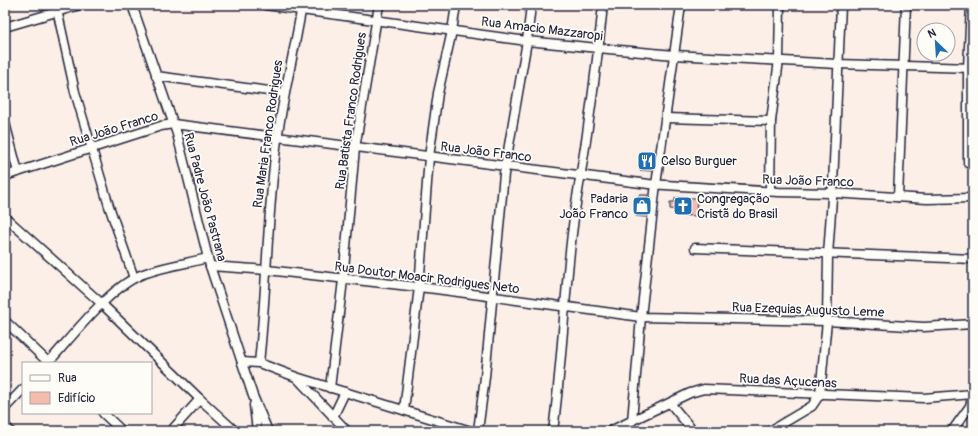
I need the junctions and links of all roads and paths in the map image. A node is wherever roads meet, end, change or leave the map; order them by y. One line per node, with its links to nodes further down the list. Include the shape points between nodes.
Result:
1 (80, 5): 14 (street)
2 (132, 5): 25 (street, Rua Padre João Pastrana)
3 (265, 5): 13 (street, Rua Amacio Mazzaropi)
4 (379, 5): 15 (street, Rua Batista Franco Rodrigues)
5 (456, 5): 17 (street)
6 (531, 5): 18 (street)
7 (603, 5): 19 (street)
8 (681, 5): 20 (street)
9 (780, 5): 21 (street)
10 (840, 5): 22 (street)
11 (906, 5): 23 (street)
12 (970, 5): 24 (street)
13 (301, 7): 15 (street, Rua Amacio Mazzaropi); 26 (street, Rua Maria Franco Rodrigues)
14 (57, 8): 16 (street); 33 (street, via 75,92)
15 (377, 20): 17 (street, Rua Amacio Mazzaropi); 32 (street, Rua Batista Franco Rodrigues)
16 (5, 27)
17 (452, 31): 18 (street, Rua Amacio Mazzaropi); 34 (street, via 438,94)
18 (527, 41): 19 (street, Rua Amacio Mazzaropi); 36 (street)
19 (598, 48): 20 (street, Rua Amacio Mazzaropi); 39 (street)
20 (674, 55): 21 (street, Rua Amacio Mazzaropi); 27 (street)
21 (779, 60): 22 (street, Rua Amacio Mazzaropi); 28 (street)
22 (837, 64): 23 (street, Rua Amacio Mazzaropi); 42 (street)
23 (903, 66): 24 (street, Rua Amacio Mazzaropi); 43 (street)
24 (970, 68): 35 (street)
25 (156, 76): 26 (street); 30 (street, Rua Padre João Pastrana)
26 (284, 93): 31 (street, Rua Maria Franco Rodrigues)
27 (666, 118): 28 (street); 40 (street)
28 (771, 121): 41 (street)
29 (5, 124): 37 (street)
30 (173, 124): 31 (street, Rua João Franco); 33 (street, Rua João Franco); 49 (street, Rua Padre João Pastrana)
31 (277, 139): 32 (street, Rua João Franco); 50 (street, Rua Maria Franco Rodrigues, via 269,211)
32 (355, 148): 34 (street, Rua João Franco); 52 (street, Rua Batista Franco Rodrigues)
33 (92, 149): 37 (street, Rua João Franco); 51 (street)
34 (428, 158): 36 (street, Rua João Franco); 53 (street)
35 (968, 163)
36 (506, 166): 39 (street, Rua João Franco); 54 (street)
37 (18, 172): 38 (street, Rua João Franco)
38 (5, 176)
39 (580, 177): 40 (street, Rua João Franco); 56 (street)
40 (656, 185): 41 (street, Rua João Franco); 57 (street)
41 (770, 191): 42 (street, Rua João Franco)
42 (832, 192): 43 (street, Rua João Franco); 47 (street)
43 (898, 197): 44 (street, Rua João Franco)
44 (973, 198)
45 (5, 217): 55 (street)
46 (695, 248): 47 (street)
47 (828, 255): 48 (street); 59 (street)
48 (973, 259)
49 (209, 262): 50 (street, Rua Doutor Moacir Rodrigues Neto); 51 (street, Rua Doutor Moacir Rodrigues Neto, via 145,273); 63 (street, Rua Padre João Pastrana)
50 (267, 270): 52 (street, Rua Doutor Moacir Rodrigues Neto); 64 (street, Rua Maria Franco Rodrigues)
51 (134, 278): 55 (street, Rua Doutor Moacir Rodrigues Neto)
52 (343, 280): 53 (street, Rua Doutor Moacir Rodrigues Neto); 66 (street, Rua Batista Franco Rodrigues)
53 (419, 287): 54 (street, Rua Doutor Moacir Rodrigues Neto); 75 (street)
54 (493, 297): 56 (street, Rua Doutor Moacir Rodrigues Neto); 88 (street)
55 (101, 303): 62 (street, Rua Doutor Moacir Rodrigues Neto); 72 (street)
56 (565, 307): 57 (street, Rua Doutor Moacir Rodrigues Neto); 89 (street, via 560,383)
57 (641, 317): 59 (street, Rua Ezequias Augusto Leme); 78 (street)
58 (5, 321): 61 (street)
59 (828, 321): 60 (street, Rua Ezequias Augusto Leme, via 924,327); 69 (street)
60 (973, 324)
61 (48, 362)
62 (50, 362)
63 (242, 362): 64 (street); 71 (street, Rua Padre João Pastrana)
64 (259, 364): 65 (street)
65 (296, 377): 66 (street); 77 (street)
66 (330, 388): 68 (street)
67 (22, 390): 74 (street)
68 (345, 392): 75 (street); 77 (street)
69 (820, 394): 70 (street, Rua das Açucenas, via 924,398); 73 (street, Rua das Açucenas, via 704,389); 92 (street, via 812,406)
70 (973, 394): 93 (street, via 970,406)
71 (253, 396): 84 (street, Rua Padre João Pastrana); 85 (street, Rua Padre João Pastrana)
72 (200, 399): 82 (street); 83 (street)
73 (670, 403): 78 (street, Rua das Açucenas); 91 (street)
74 (5, 408)
75 (404, 410): 87 (street)
76 (104, 414): 81 (street)
77 (333, 417): 86 (street)
78 (632, 421): 90 (street, Rua das Açucenas)
79 (5, 426): 80 (street)
80 (10, 431)
81 (122, 431)
82 (171, 431)
83 (235, 431)
84 (257, 431)
85 (268, 431)
86 (347, 431)
87 (471, 431)
88 (478, 431)
89 (553, 431)
90 (610, 431)
91 (693, 431)
92 (770, 431)
93 (952, 431)

